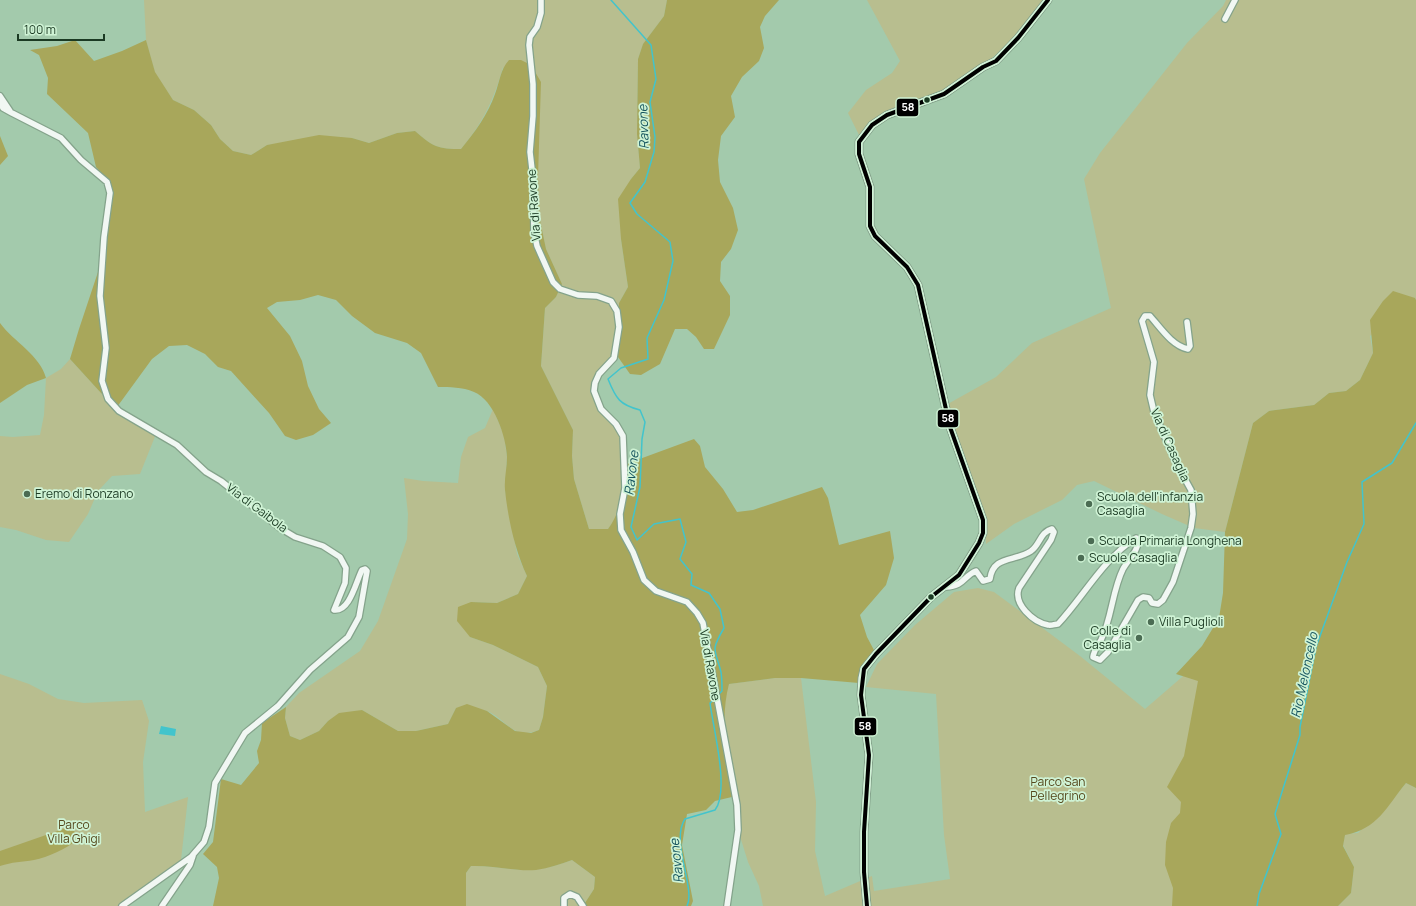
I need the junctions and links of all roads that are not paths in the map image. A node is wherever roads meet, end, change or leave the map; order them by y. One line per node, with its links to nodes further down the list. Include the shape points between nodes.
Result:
1 (541, 0): 15 (street, Via di Ravone, via 541,13 529,45 533,84 530,152 534,232 552,282 560,289 578,295 597,296 610,301 617,310 619,326 614,358 599,374 594,391 601,409 616,424 623,436 625,488 620,514 621,530 644,580 656,591 687,602 703,623 737,806 738,830)
2 (1048, 0): 9 (street, Via di Casaglia, via 1018,38 996,60 944,94 887,114 872,125 859,142 859,154 870,187 870,226 874,236 907,267 918,285 950,427 983,520 983,533 979,543 959,575)
3 (1234, 0): 4 (street)
4 (1225, 19)
5 (0, 96): 7 (street, Via di Gaibola)
6 (0, 103): 7 (street, Via di Gaibola, via 3,108)
7 (10, 111): 10 (street, Via di Gaibola, via 61,138 81,160 107,182 110,193 100,296 106,348 102,381 108,399 119,411 178,445 206,472 280,528 296,537 323,546 340,557 346,568 345,583 334,610 342,608 349,600 362,570 365,568 367,571 359,617 348,637 310,670 278,706 245,733 215,783 209,827 204,842)
8 (1187, 322): 9 (street, Via di Casaglia, via 1190,346 1188,349 1167,336 1150,316 1145,316 1142,321 1154,362 1150,394 1153,408 1176,463 1191,490 1194,514 1173,582 1163,600 1158,604 1152,603 1149,598 1143,597 1138,600 1108,652 1100,660 1096,659 1093,657 1094,651 1109,618 1123,570 1138,545 1138,538 1124,547 1100,572 1058,624 1048,625 1024,610 1017,598 1018,588 1051,540 1054,532 1052,529 1041,536 1031,551 996,564 987,581 984,581 976,571 955,586)
9 (946, 587): 16 (street, Via di Casaglia, via 931,597 864,669 860,695 869,755 864,832)
10 (193, 856): 11 (street, Via di Gaibola); 12 (street, via 190,865)
11 (122, 906)
12 (162, 906)
13 (564, 906): 14 (street, via 564,898 570,894 577,897)
14 (583, 906)
15 (727, 906)
16 (867, 906)

